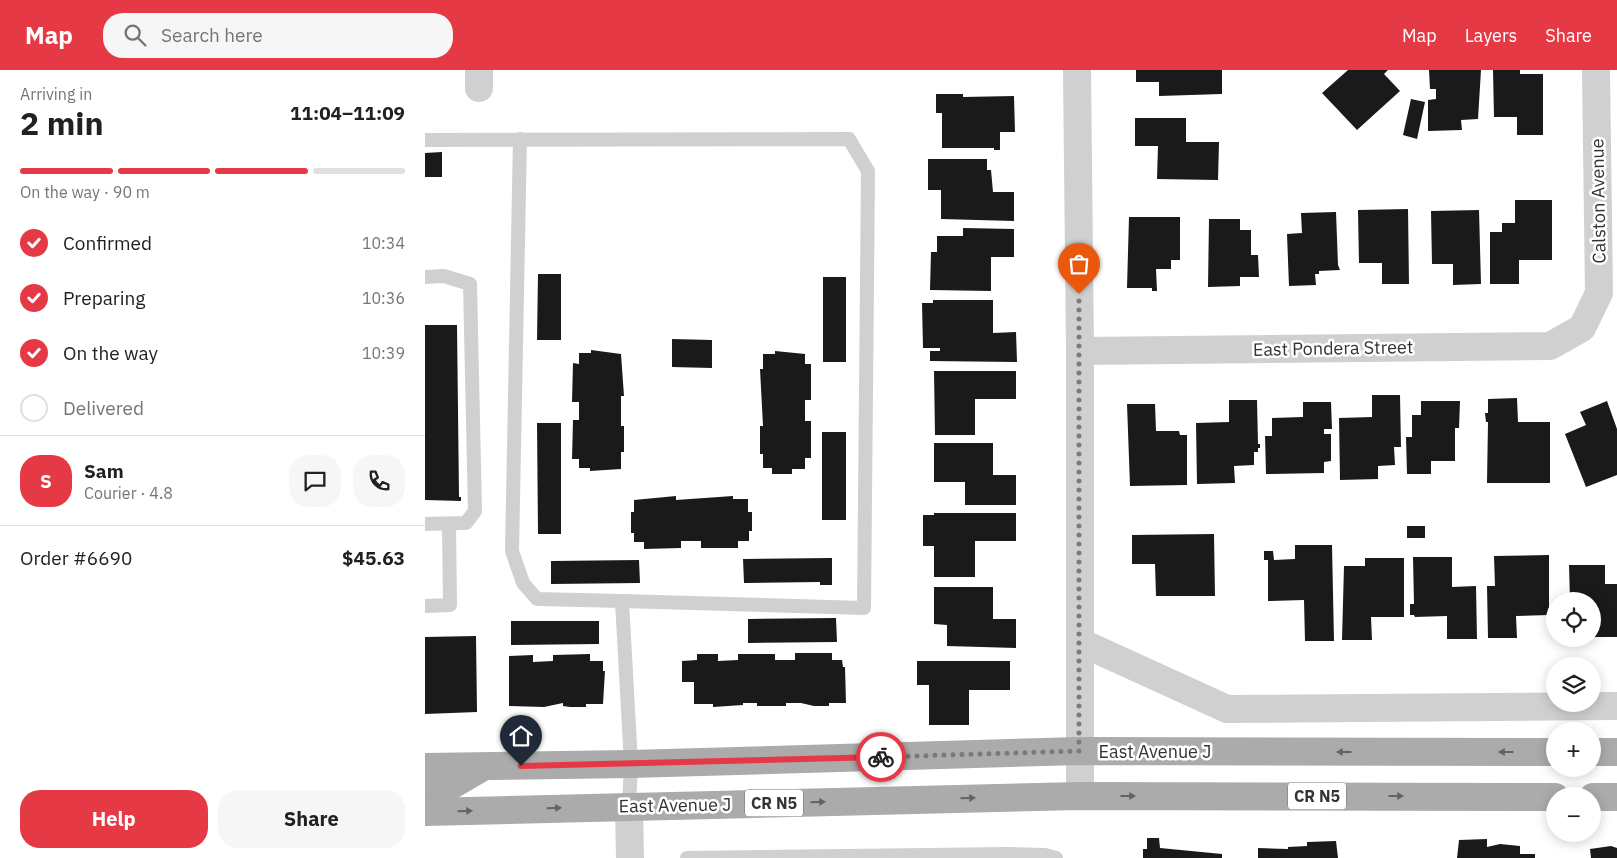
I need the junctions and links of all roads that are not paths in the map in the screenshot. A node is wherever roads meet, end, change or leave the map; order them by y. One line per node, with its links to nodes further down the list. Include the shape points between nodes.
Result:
1 (1077, 70): 7 (street)
2 (1596, 70): 6 (street, Calston Avenue, via 1599,293)
3 (520, 139): 4 (lane); 10 (lane, via 512,552 523,584 537,599); 10 (lane, via 849,138 868,171 864,608)
4 (425, 140)
5 (425, 277): 9 (lane, via 444,276 470,284 475,511 466,523)
6 (1582, 328): 7 (street, East Pondera Street, via 1550,346)
7 (1079, 351): 12 (street)
8 (425, 524): 9 (lane)
9 (449, 524): 11 (lane, via 450,605)
10 (621, 601): 18 (lane)
11 (425, 606)
12 (1080, 642): 13 (street, via 1227,709); 14 (street)
13 (1617, 706)
14 (1079, 751): 15 (main road, East Avenue J, one-way to 14); 18 (main road, East Avenue J); 22 (street)
15 (1546, 752)
16 (1601, 752): 17 (main road)
17 (1617, 752)
18 (631, 764): 20 (main road, East Avenue J); 26 (lane)
19 (425, 767): 20 (main road, East Avenue J)
20 (484, 767): 21 (main road, via 442,791)
21 (425, 792)
22 (1079, 796): 23 (main road, East Avenue J / CR N5, one-way to 23); 26 (main road, East Avenue J / CR N5, one-way to 22)
23 (1546, 797)
24 (1601, 797): 25 (main road)
25 (1617, 797)
26 (629, 806): 27 (main road, East Avenue J / CR N5, one-way to 26); 28 (street)
27 (425, 812)
28 (631, 858)
29 (687, 858): 30 (lane, via 1008,854)
30 (1056, 858)

